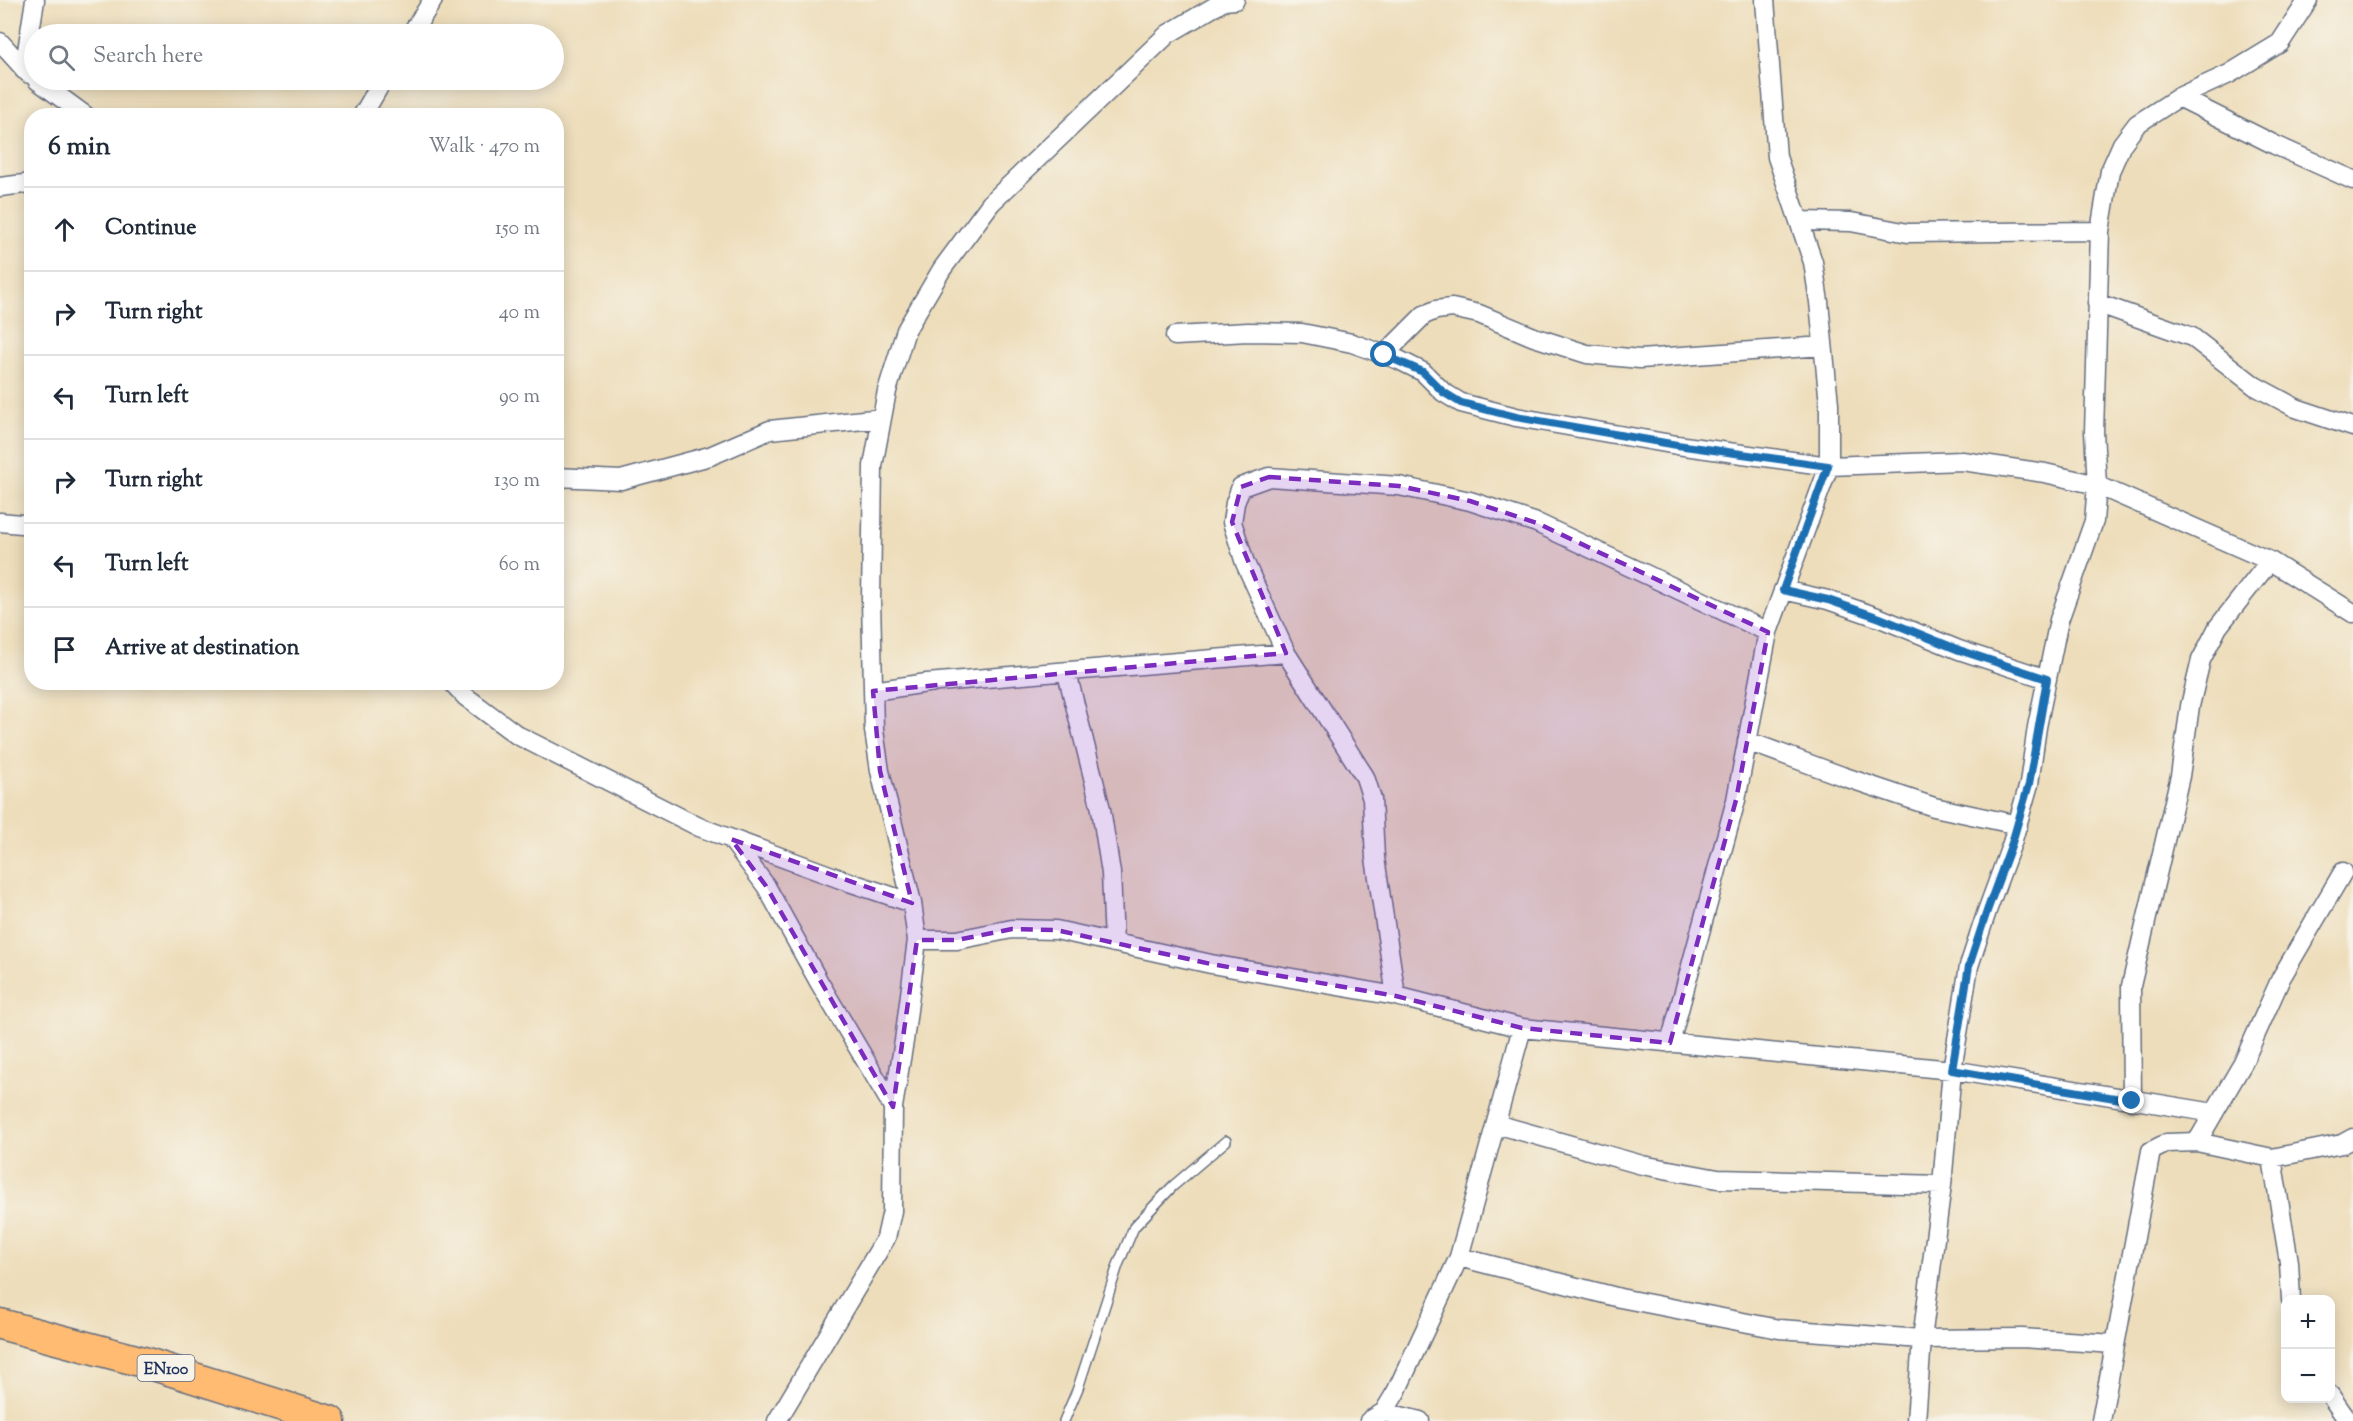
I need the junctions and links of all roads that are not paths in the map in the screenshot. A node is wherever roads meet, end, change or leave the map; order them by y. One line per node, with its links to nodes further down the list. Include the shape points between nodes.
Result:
1 (34, 0): 6 (street)
2 (433, 0): 7 (street)
3 (1228, 0): 24 (street, via 1168,34 991,203 942,269 906,330)
4 (1765, 0): 18 (street, via 1777,157)
5 (2308, 0): 12 (street, via 2280,43 2229,74)
6 (33, 24)
7 (417, 24)
8 (0, 42): 9 (street)
9 (24, 68)
10 (51, 90): 13 (street)
11 (377, 90): 14 (street)
12 (2179, 96): 15 (street); 19 (street, via 2137,124 2122,144 2110,171)
13 (75, 108)
14 (367, 108)
15 (2353, 180)
16 (24, 184): 17 (street)
17 (0, 187)
18 (1799, 221): 19 (street, via 1851,222 1908,233); 22 (street, via 1813,262)
19 (2100, 231): 20 (street)
20 (2097, 303): 25 (street, via 2192,337 2254,386 2296,408); 28 (street)
21 (1175, 336): 23 (street, via 1302,333 1352,343)
22 (1823, 346): 23 (street, via 1640,359 1587,354 1479,314 1452,308 1424,315); 26 (street, via 1829,404)
23 (1384, 355): 26 (street, via 1423,372 1461,403 1516,417)
24 (882, 418): 27 (street, via 770,430 710,456 621,480); 39 (street, via 873,466)
25 (2353, 427)
26 (1828, 466): 28 (street, via 1962,461); 32 (street)
27 (564, 477)
28 (2097, 485): 31 (street); 37 (street, via 2094,521 2059,620)
29 (0, 522): 30 (street)
30 (24, 524)
31 (2270, 561): 33 (street); 51 (street, via 2218,627 2201,660 2180,776 2132,986)
32 (1783, 590): 34 (street); 37 (street, via 1838,603)
33 (2353, 612)
34 (1768, 632): 35 (street, via 1537,524 1470,501 1399,486 1269,477 1241,487 1232,522 1245,563); 40 (street)
35 (1286, 653): 36 (street); 47 (street, via 1365,777 1372,799 1375,858)
36 (1067, 673): 39 (street, via 927,683); 46 (street, via 1101,809 1111,873)
37 (2047, 679): 41 (street)
38 (459, 690): 42 (street, via 518,735 699,827)
39 (873, 692): 44 (street, via 880,771)
40 (1747, 741): 41 (street, via 1934,807); 49 (street, via 1736,800)
41 (2018, 825): 50 (street, via 1969,966)
42 (731, 839): 44 (street); 52 (street, via 766,886)
43 (2343, 872): 53 (street, via 2280,978 2243,1063)
44 (912, 903): 45 (street)
45 (917, 940): 46 (street, via 957,940 1012,929 1056,930); 52 (street)
46 (1114, 943): 47 (street)
47 (1396, 996): 48 (street)
48 (1522, 1028): 49 (street); 54 (street)
49 (1670, 1043): 50 (street)
50 (1952, 1070): 51 (street); 59 (street)
51 (2132, 1101): 53 (street)
52 (893, 1107): 68 (street, via 892,1211 886,1238)
53 (2214, 1113): 57 (street)
54 (1496, 1124): 59 (street, via 1642,1165 1718,1179); 60 (street)
55 (2353, 1138): 58 (street, via 2332,1147)
56 (1226, 1141): 69 (lane, via 1173,1186 1134,1227)
57 (2197, 1142): 58 (street); 64 (street, via 2167,1143 2151,1151)
58 (2272, 1158): 61 (street)
59 (1942, 1185): 63 (street)
60 (1459, 1257): 63 (street, via 1620,1298 1779,1329); 66 (street, via 1396,1392)
61 (2291, 1295)
62 (0, 1324): 67 (main road, EN100, via 147,1363)
63 (1922, 1339): 64 (street, via 2022,1338); 71 (street)
64 (2115, 1344): 72 (street)
65 (2335, 1401): 73 (street)
66 (1377, 1416): 70 (street)
67 (330, 1421)
68 (777, 1421)
69 (1064, 1421)
70 (1420, 1421)
71 (1916, 1421)
72 (2101, 1421)
73 (2348, 1421)

